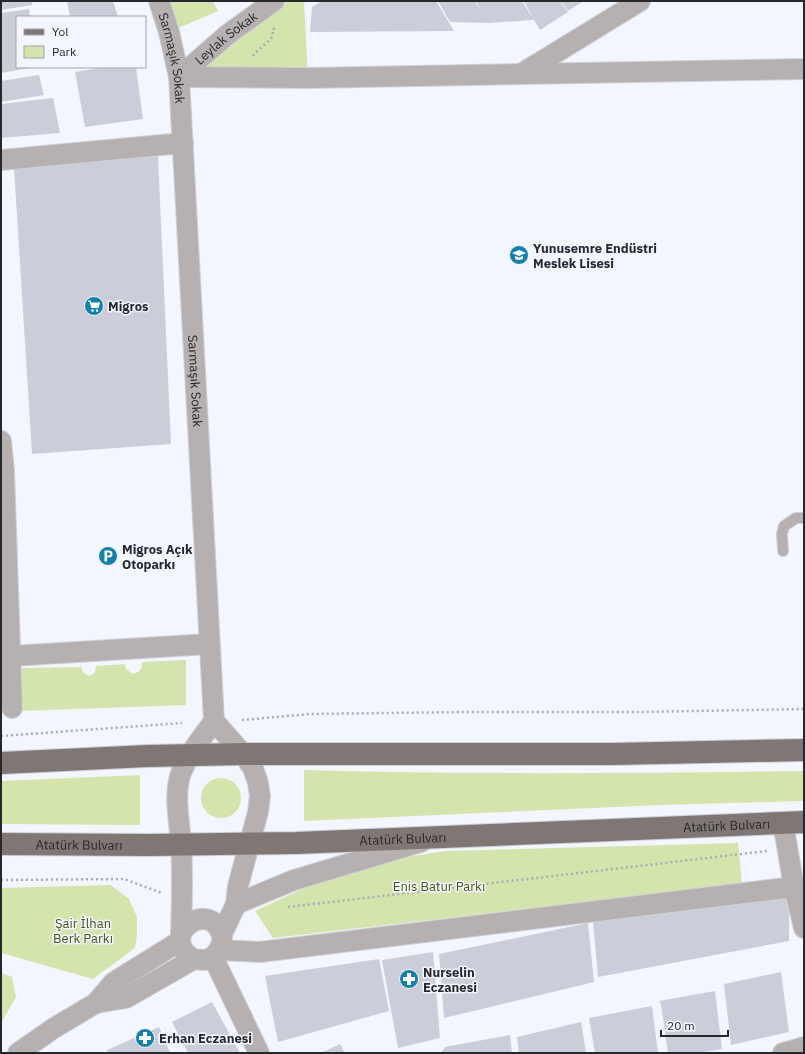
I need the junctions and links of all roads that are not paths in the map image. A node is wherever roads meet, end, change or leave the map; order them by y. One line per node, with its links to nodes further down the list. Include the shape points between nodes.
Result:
1 (159, 1): 6 (street, Sarmaşık Sokak)
2 (274, 1): 6 (street, Leylak Sokak, via 227,35)
3 (640, 1): 5 (street)
4 (804, 69): 5 (street)
5 (519, 75): 6 (street)
6 (179, 77): 7 (street, Sarmaşık Sokak)
7 (183, 143): 8 (street); 13 (street, Sarmaşık Sokak)
8 (1, 160)
9 (1, 441): 10 (street)
10 (3, 471): 14 (street)
11 (804, 518): 12 (lane, via 796,518 784,526)
12 (783, 552)
13 (209, 644): 14 (street); 16 (street, Sarmaşık Sokak)
14 (11, 656): 15 (street)
15 (12, 708)
16 (214, 721): 18 (street); 19 (street)
17 (804, 750): 18 (main road, via 612,754)
18 (243, 754): 19 (main road); 23 (street, via 253,768 260,796)
19 (189, 756): 20 (main road); 25 (street, via 178,784)
20 (1, 763)
21 (794, 823): 22 (main road, Atatürk Bulvarı); 26 (street, via 788,849)
22 (438, 837): 23 (main road, Atatürk Bulvarı); 27 (street, via 294,880)
23 (249, 843): 25 (main road, Atatürk Bulvarı); 27 (street)
24 (1, 844): 25 (main road, Atatürk Bulvarı)
25 (181, 844): 29 (street)
26 (794, 887): 28 (street); 30 (street, via 260,952)
27 (236, 904): 30 (street)
28 (804, 928)
29 (181, 937): 30 (street, via 183,950 188,956); 30 (street, via 185,926 192,921 207,919 218,928); 31 (street, via 114,982)
30 (212, 950): 31 (street, via 126,998); 34 (street)
31 (96, 1003): 33 (street)
32 (804, 1047): 35 (street)
33 (18, 1053)
34 (259, 1053)
35 (783, 1053)

